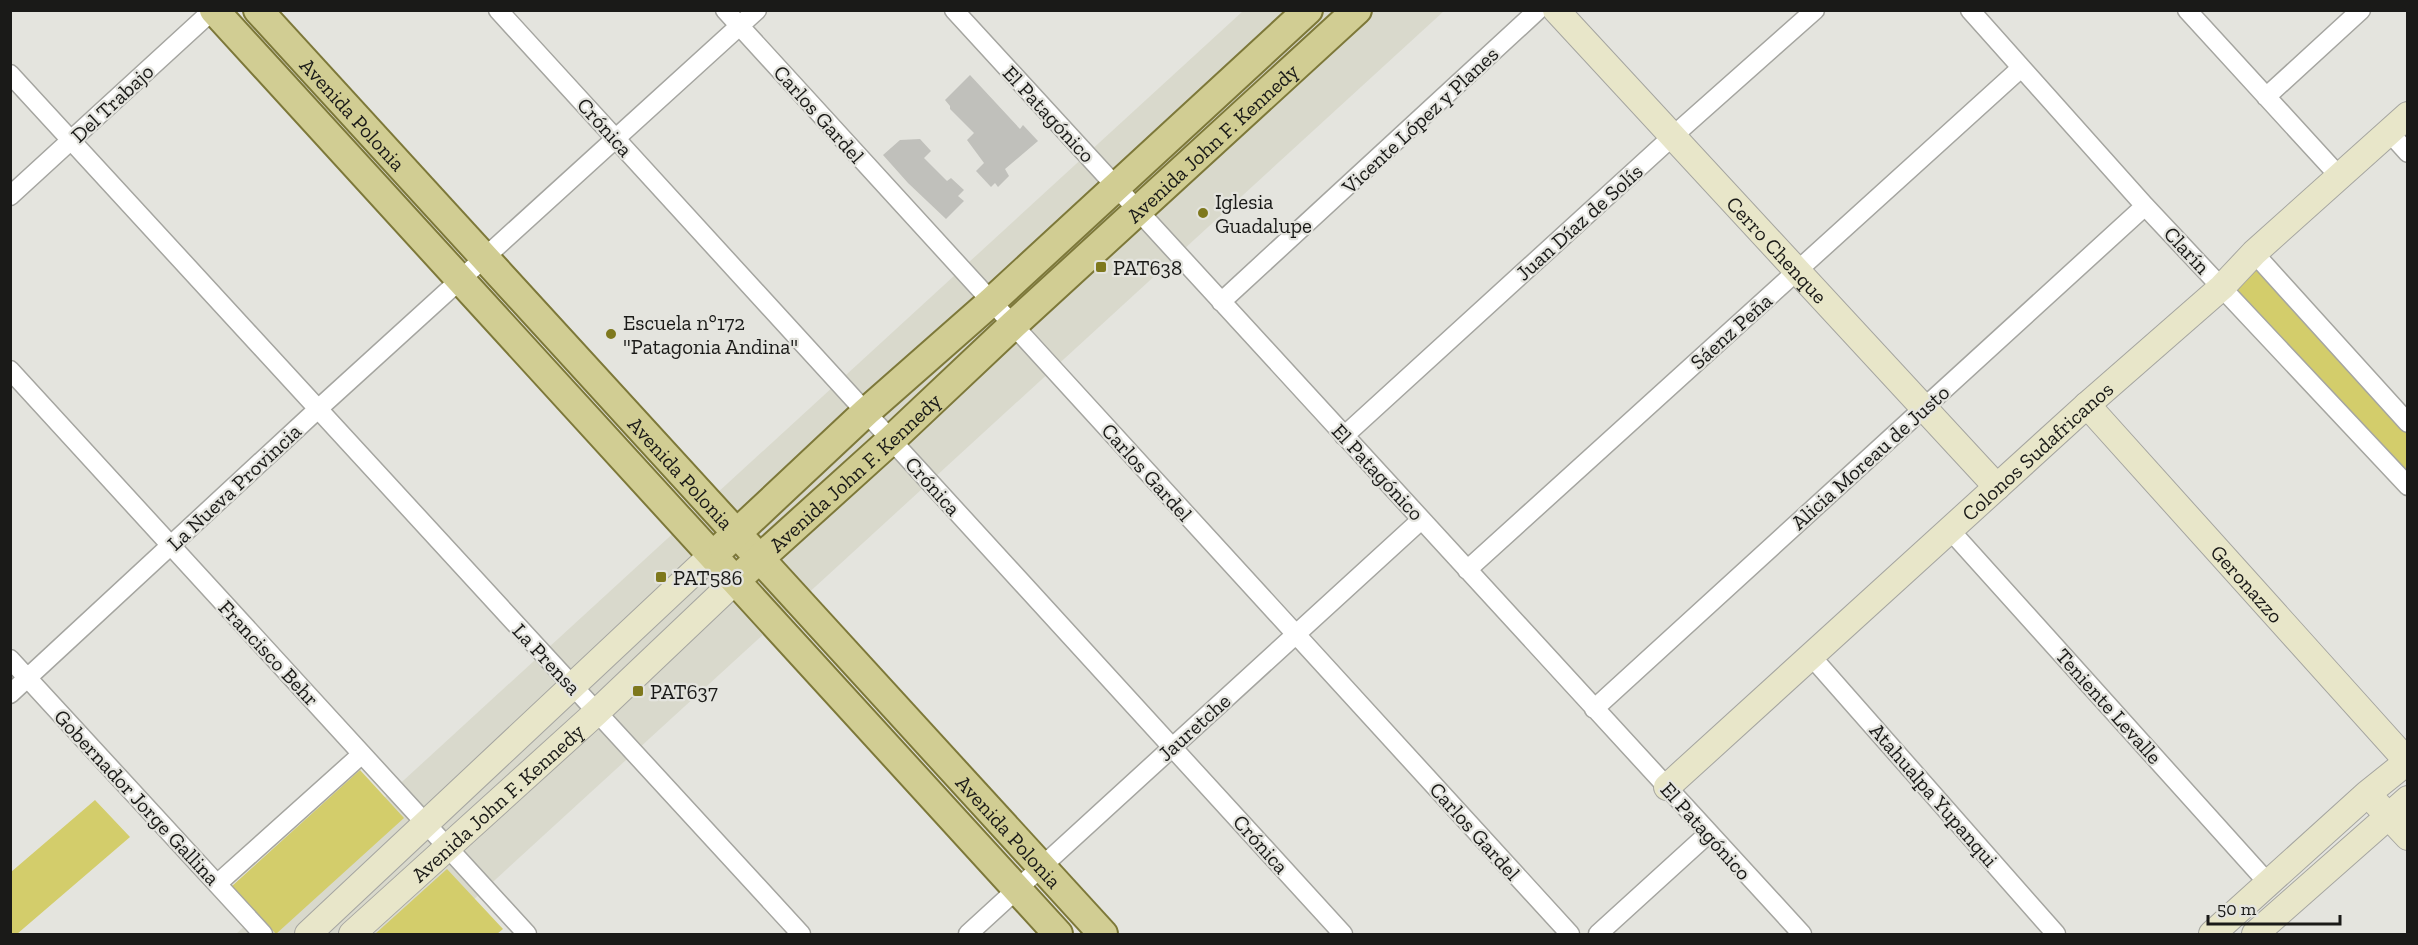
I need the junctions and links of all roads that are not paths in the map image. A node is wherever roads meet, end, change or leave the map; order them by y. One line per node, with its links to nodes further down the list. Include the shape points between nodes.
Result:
1 (214, 10): 23 (street, Del Trabajo); 33 (main road, Avenida Polonia)
2 (258, 10): 31 (main road, Avenida Polonia)
3 (498, 10): 22 (street, Crónica)
4 (725, 10): 15 (street, Carlos Gardel)
5 (757, 10): 15 (street)
6 (954, 10): 26 (street, El Patagónico)
7 (1308, 10): 26 (main road, Avenida John F. Kennedy)
8 (1357, 10): 29 (main road, Avenida John F. Kennedy)
9 (1538, 10): 36 (street, Vicente López y Planes)
10 (1556, 10): 21 (street, Cerro Chenque)
11 (1815, 10): 21 (street, Juan Díaz de Solís)
12 (1970, 10): 16 (street, Clarín)
13 (2187, 10): 18 (street)
14 (2361, 10): 18 (street)
15 (740, 27): 22 (street); 35 (street, Carlos Gardel)
16 (2020, 68): 28 (street, Clarín); 32 (street, Sáenz Peña)
17 (10, 74): 23 (street)
18 (2266, 97): 25 (street)
19 (2408, 115): 20 (street, Colonos Sudafricanos)
20 (2388, 132): 24 (street); 25 (street, Colonos Sudafricanos)
21 (1673, 136): 32 (street, Cerro Chenque); 44 (street, Juan Díaz de Solís)
22 (616, 139): 31 (street); 42 (street, Crónica)
23 (72, 140): 27 (street, Del Trabajo); 41 (street, La Prensa)
24 (2408, 153)
25 (2339, 176): 30 (street, Colonos Sudafricanos)
26 (1116, 187): 29 (street, El Patagónico); 35 (main road, Avenida John F. Kennedy)
27 (10, 196)
28 (2145, 206): 34 (street, Clarín); 40 (street, Alicia Moreau de Justo)
29 (1138, 211): 36 (street, El Patagónico); 37 (main road, Avenida John F. Kennedy)
30 (2254, 253): 34 (street, Colonos Sudafricanos); 43 (street)
31 (484, 258): 33 (street, La Nueva Provincia); 50 (main road, Avenida Polonia)
32 (1797, 271): 40 (street, Cerro Chenque); 54 (street, Sáenz Peña)
33 (459, 281): 41 (street, La Nueva Provincia); 52 (main road, Avenida Polonia)
34 (2222, 287): 39 (street, Colonos Sudafricanos); 46 (street, Clarín)
35 (991, 302): 37 (street, Carlos Gardel); 42 (main road, Avenida John F. Kennedy)
36 (1221, 302): 44 (street, El Patagónico)
37 (1013, 325): 45 (main road, Avenida John F. Kennedy); 56 (street, Carlos Gardel)
38 (10, 370): 51 (street, Francisco Behr)
39 (2087, 405): 47 (street, Colonos Sudafricanos); 66 (street, Geronazzo)
40 (1923, 408): 47 (street, Cerro Chenque); 62 (street, Alicia Moreau de Justo)
41 (318, 409): 51 (street, La Nueva Provincia); 60 (street, La Prensa)
42 (866, 412): 45 (street, Crónica); 50 (main road, Avenida John F. Kennedy)
43 (2408, 423)
44 (1344, 435): 48 (street, El Patagónico)
45 (891, 440): 53 (main road, Avenida John F. Kennedy); 64 (street, Crónica)
46 (2408, 486)
47 (1997, 487): 49 (street, Colonos Sudafricanos)
48 (1422, 520): 54 (street, El Patagónico); 56 (street, Jauretche)
49 (1950, 530): 57 (street, Colonos Sudafricanos); 76 (street, Teniente Levalle)
50 (736, 533): 52 (main road, Avenida John F. Kennedy); 53 (main road, Avenida Polonia)
51 (171, 546): 59 (street, La Nueva Provincia); 65 (street, Francisco Behr)
52 (711, 556): 55 (main road, Avenida Polonia); 60 (street, Avenida John F. Kennedy)
53 (759, 558): 55 (main road, Avenida John F. Kennedy); 75 (main road, Avenida Polonia)
54 (1467, 570): 62 (street, El Patagónico)
55 (734, 582): 63 (street, Avenida John F. Kennedy); 78 (main road, Avenida Polonia)
56 (1296, 635): 64 (street, Jauretche); 90 (street, Carlos Gardel)
57 (1811, 656): 67 (street, Colonos Sudafricanos); 93 (street, Atahualpa Yupanqui)
58 (10, 658): 59 (street, Gobernador Jorge Gallina)
59 (28, 678): 61 (street, La Nueva Provincia); 77 (street, Gobernador Jorge Gallina)
60 (572, 685): 63 (street, La Prensa); 71 (street, Avenida John F. Kennedy)
61 (10, 694)
62 (1594, 708): 67 (street, El Patagónico)
63 (597, 712): 74 (street, Avenida John F. Kennedy); 85 (street, La Prensa)
64 (1172, 747): 75 (street, Jauretche); 89 (street, Crónica)
65 (362, 754): 71 (street, Francisco Behr); 77 (street)
66 (2407, 761): 68 (street)
67 (1667, 787): 72 (street, El Patagónico)
68 (2367, 794): 70 (street); 76 (street)
69 (2408, 800): 70 (street)
70 (2388, 816): 73 (street); 81 (street)
71 (426, 824): 74 (street, Francisco Behr); 83 (street, Avenida John F. Kennedy)
72 (1709, 833): 91 (street); 92 (street, El Patagónico)
73 (2408, 837)
74 (447, 847): 80 (street, Francisco Behr); 84 (street, Avenida John F. Kennedy)
75 (1041, 867): 78 (street, Jauretche); 88 (main road, Avenida Polonia)
76 (2268, 883): 79 (street)
77 (217, 884): 82 (street, Gobernador Jorge Gallina)
78 (1017, 890): 86 (street, Jauretche); 87 (main road, Avenida Polonia)
79 (2241, 907): 81 (street); 94 (street)
80 (520, 932)
81 (2261, 933)
82 (263, 934)
83 (308, 934)
84 (352, 934)
85 (801, 934)
86 (968, 934)
87 (1058, 934)
88 (1103, 934)
89 (1343, 934)
90 (1570, 934)
91 (1598, 934)
92 (1802, 934)
93 (2056, 934)
94 (2212, 934)

